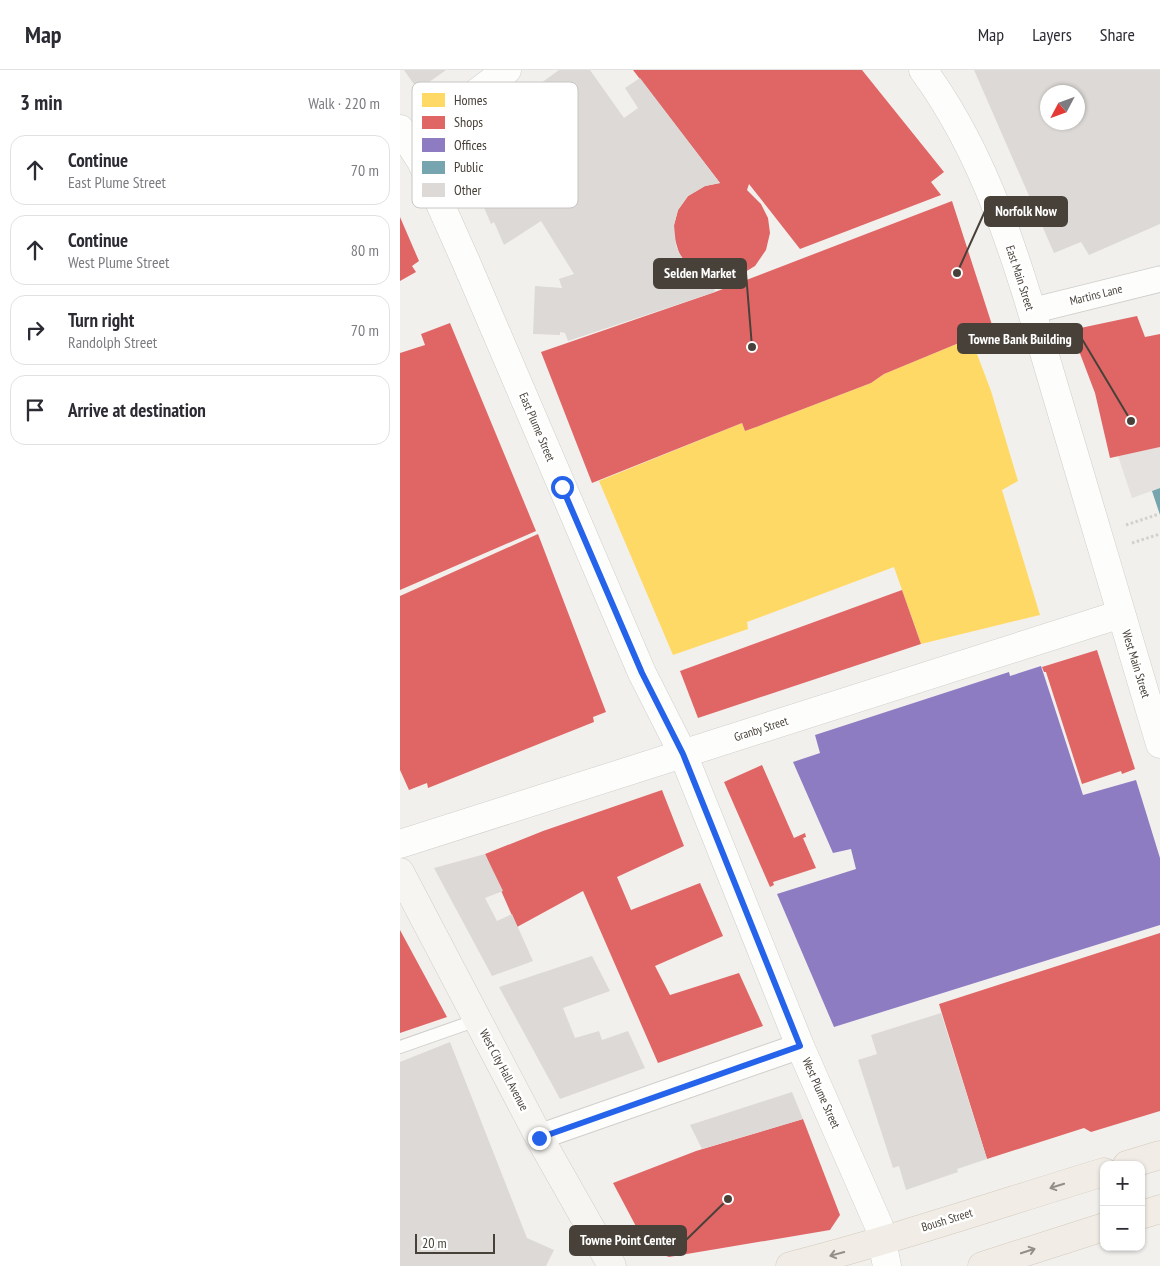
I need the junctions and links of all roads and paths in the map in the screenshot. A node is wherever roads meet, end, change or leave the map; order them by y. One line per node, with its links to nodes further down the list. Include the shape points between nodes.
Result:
1 (507, 70): 3 (street)
2 (923, 70): 8 (street, East Main Street, via 962,133 992,194)
3 (489, 82)
4 (403, 141): 5 (street, East Plume Street)
5 (412, 151)
6 (442, 208): 15 (street, East Plume Street, via 642,673)
7 (1160, 279): 8 (street, Martins Lane)
8 (1031, 311): 13 (street, East Main Street)
9 (1159, 514): 10 (path)
10 (1126, 525)
11 (1160, 534): 12 (path)
12 (1132, 543)
13 (1121, 614): 14 (street, West Main Street); 15 (street, Granby Street)
14 (1160, 744)
15 (683, 754): 16 (street, Granby Street); 19 (street, West Plume Street)
16 (400, 844)
17 (400, 872): 18 (main road, West City Hall Avenue)
18 (478, 1020): 20 (lane); 21 (main road, West City Hall Avenue)
19 (800, 1046): 21 (street); 28 (street, West Plume Street, via 879,1226)
20 (400, 1047)
21 (539, 1138): 29 (main road, West City Hall Avenue)
22 (1160, 1155): 23 (main road)
23 (1140, 1161)
24 (1100, 1173): 28 (main road, Boush Street, one-way to 28, via 924,1227)
25 (1160, 1210): 26 (main road)
26 (1145, 1214)
27 (1100, 1228): 31 (main road, one-way to 27)
28 (886, 1254): 30 (main road, Boush Street, one-way to 30)
29 (612, 1266)
30 (790, 1266)
31 (982, 1266)

